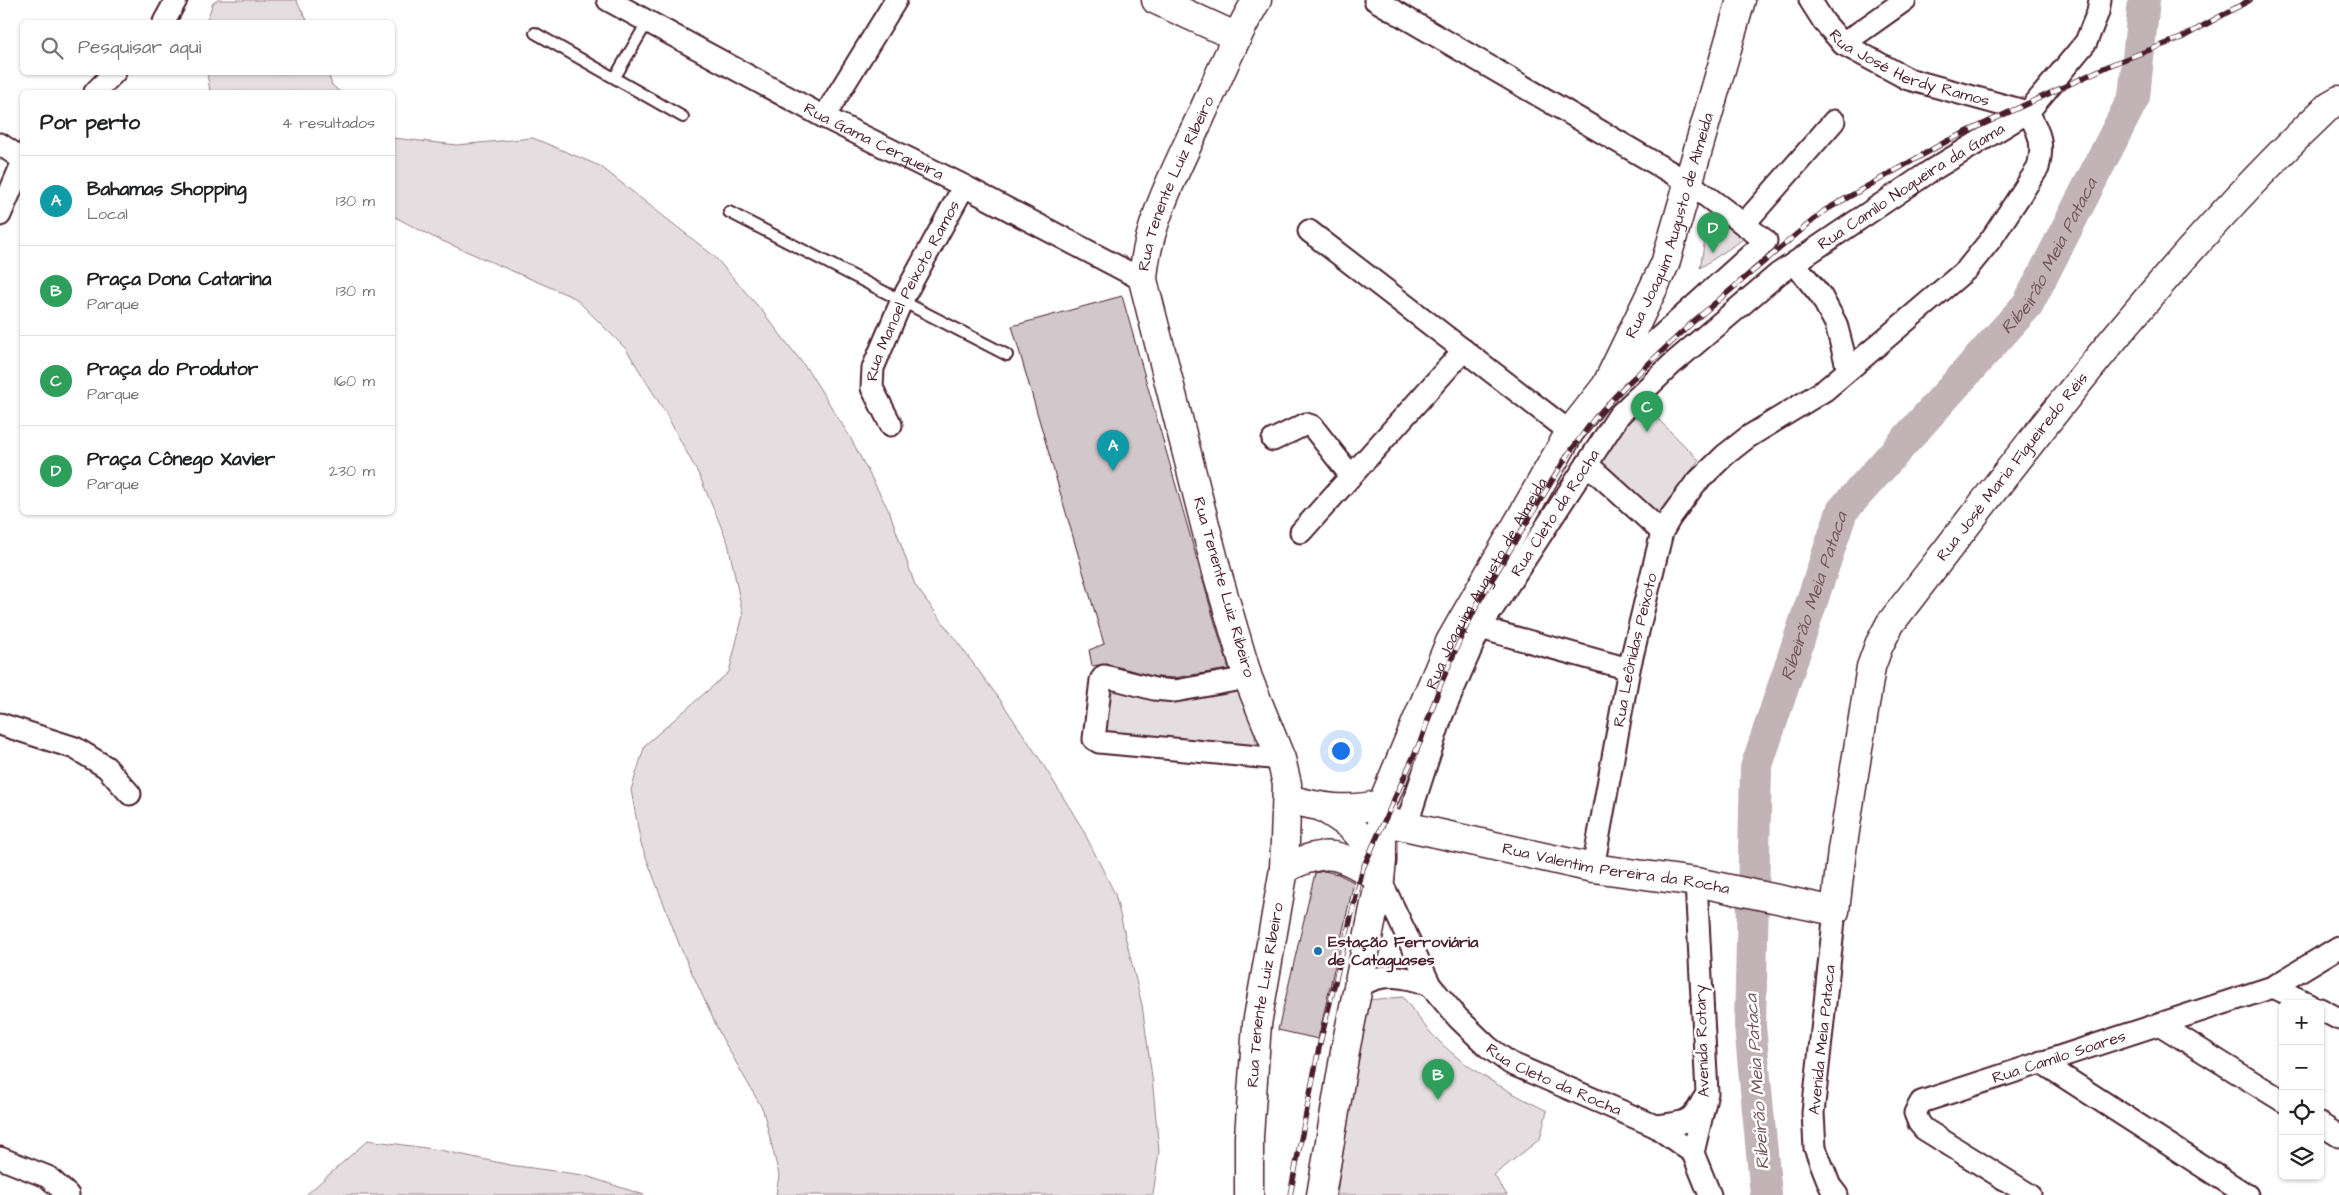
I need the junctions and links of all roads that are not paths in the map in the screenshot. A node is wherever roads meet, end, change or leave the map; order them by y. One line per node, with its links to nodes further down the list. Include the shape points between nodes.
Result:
1 (176, 0): 11 (street)
2 (608, 0): 12 (street, Rua Gama Cerqueira)
3 (896, 0): 22 (street)
4 (1156, 0): 14 (main road)
5 (1257, 0): 14 (main road, Rua Tenente Luiz Ribeiro)
6 (1375, 0): 27 (street)
7 (1741, 0): 27 (main road, Rua Joaquim Augusto de Almeida)
8 (1810, 0): 15 (street, Rua José Herdy Ramos)
9 (1905, 0): 15 (street)
10 (2100, 0): 20 (street, via 2086,42)
11 (165, 20)
12 (648, 21): 17 (lane); 22 (street, Rua Gama Cerqueira)
13 (535, 33): 17 (lane)
14 (1237, 37): 34 (main road, Rua Tenente Luiz Ribeiro, via 1162,204 1143,266)
15 (1843, 44): 20 (street, Rua José Herdy Ramos, via 1908,79)
16 (112, 75): 18 (street)
17 (615, 77): 21 (lane)
18 (97, 90)
19 (2339, 100): 60 (main road, Rua José Maria Figueiredo Réis, via 2330,105 2225,209 2074,385 1890,624 1871,667)
20 (2028, 112): 33 (street, Rua Camilo Nogueira da Gama, via 1929,172); 38 (street, Rua Leônidas Peixoto, via 2041,135 2038,168 1992,238 1967,269)
21 (683, 117)
22 (824, 117): 28 (street, Rua Gama Cerqueira)
23 (1834, 121): 31 (street)
24 (0, 144): 25 (street)
25 (20, 158)
26 (20, 169): 30 (street)
27 (1689, 183): 31 (street); 39 (main road, Rua Joaquim Augusto de Almeida, via 1665,264)
28 (964, 186): 34 (street, Rua Gama Cerqueira); 35 (street, Rua Manoel Peixoto Ramos)
29 (729, 212): 35 (lane)
30 (0, 215)
31 (1744, 224): 39 (street, via 1766,241)
32 (1309, 231): 36 (street)
33 (1795, 264): 38 (street, via 1821,296 1836,324); 43 (street, Rua Cleto da Rocha, via 1778,274 1672,364 1619,415)
34 (1143, 280): 49 (main road, Rua Tenente Luiz Ribeiro, via 1218,576)
35 (902, 300): 37 (lane); 40 (street, Rua Manoel Peixoto Ramos, via 871,377 872,388)
36 (1464, 350): 41 (street); 44 (street)
37 (1007, 355)
38 (1848, 370): 46 (street, Rua Leônidas Peixoto, via 1825,390 1748,437 1725,455 1696,484)
39 (1606, 386): 41 (main road, Rua Joaquim Augusto de Almeida)
40 (891, 425)
41 (1570, 432): 55 (main road, Rua Joaquim Augusto de Almeida, via 1450,642)
42 (1273, 440): 44 (street, via 1306,424 1312,426)
43 (1587, 464): 46 (street); 47 (street, Rua Cleto da Rocha)
44 (1351, 476): 45 (street)
45 (1301, 532)
46 (1662, 532): 48 (street, Rua Leônidas Peixoto)
47 (1480, 628): 48 (street); 55 (street, Rua Cleto da Rocha)
48 (1629, 669): 56 (street, Rua Leônidas Peixoto)
49 (1248, 678): 51 (main road, Rua Tenente Luiz Ribeiro); 51 (street, via 1175,691 1104,676 1094,739)
50 (0, 724): 52 (street, via 75,748 106,767)
51 (1281, 759): 53 (main road, Rua Tenente Luiz Ribeiro)
52 (130, 794)
53 (1288, 799): 54 (main road); 57 (main road, Rua Tenente Luiz Ribeiro)
54 (1323, 808): 55 (main road, Rua Valentim Pereira da Rocha, via 1368,807); 58 (main road, via 1351,824 1364,839)
55 (1392, 819): 56 (main road, Rua Valentim Pereira da Rocha); 58 (main road, Rua Joaquim Augusto de Almeida)
56 (1593, 868): 59 (main road, Rua Valentim Pereira da Rocha)
57 (1284, 869): 58 (main road, via 1306,858 1327,854 1344,858); 79 (main road, Rua Tenente Luiz Ribeiro, via 1257,1024 1249,1136)
58 (1380, 879): 62 (street, Rua Cleto da Rocha); 64 (main road, Rua Joaquim Augusto de Almeida)
59 (1696, 882): 60 (main road, Rua Valentim Pereira da Rocha); 70 (street, Avenida Rotary)
60 (1835, 911): 81 (street, Avenida Meia Pataca, via 1813,1113 1815,1148 1830,1186)
61 (2339, 947): 63 (street, Rua Camilo Soares)
62 (1430, 985): 64 (street, Rua Cleto da Rocha, via 1406,976 1369,980); 72 (street, Rua Cleto da Rocha, via 1488,1047 1510,1062)
63 (2273, 986): 65 (street); 68 (street, Rua Camilo Soares)
64 (1359, 987): 80 (main road, Rua Joaquim Augusto de Almeida)
65 (2300, 1000)
66 (2324, 1011): 67 (street)
67 (2339, 1020)
68 (2159, 1024): 69 (street, Rua Camilo Soares); 71 (street)
69 (2041, 1062): 82 (street, Rua Camilo Soares, via 1928,1099 1921,1102 1915,1113 1924,1129); 83 (street)
70 (1707, 1093): 72 (street, via 1697,1113 1689,1120); 75 (street, Avenida Rotary)
71 (2279, 1099)
72 (1655, 1126): 75 (street, Rua Cleto da Rocha)
73 (2324, 1127): 74 (street)
74 (2339, 1136)
75 (1693, 1153): 77 (street)
76 (0, 1158): 78 (street, via 48,1177)
77 (1704, 1189)
78 (68, 1195)
79 (1249, 1195)
80 (1321, 1195)
81 (1837, 1195)
82 (2030, 1195)
83 (2247, 1195)

